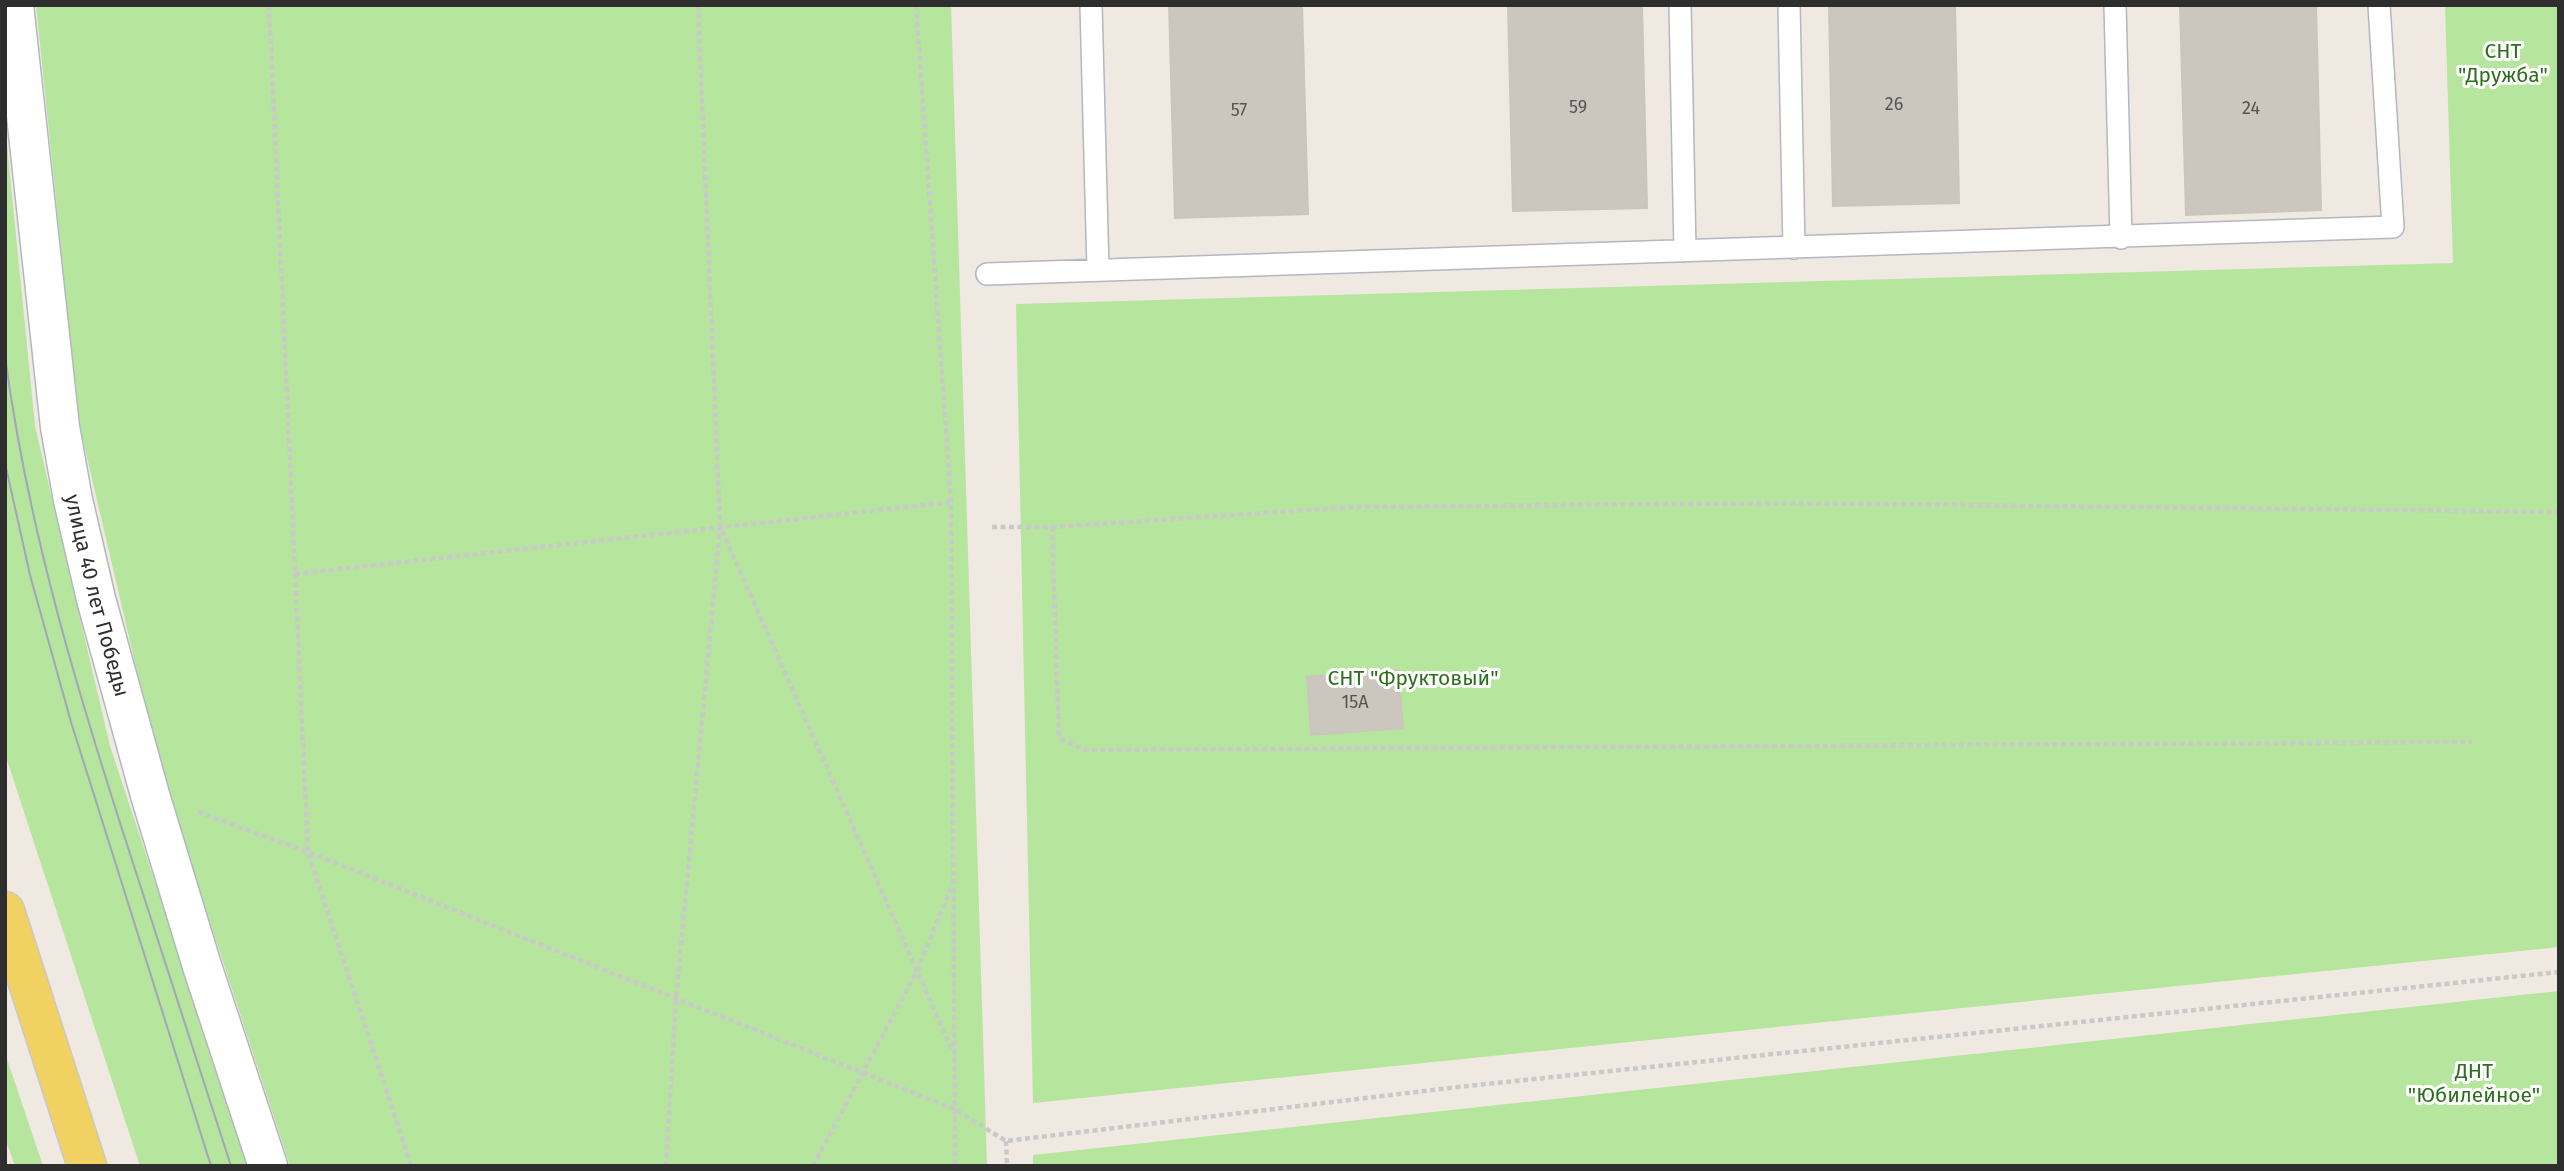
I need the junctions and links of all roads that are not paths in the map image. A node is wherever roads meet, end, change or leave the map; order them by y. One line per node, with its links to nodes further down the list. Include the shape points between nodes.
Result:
1 (14, 5): 14 (street, улица 40 лет Победы, via 60,427 96,598 150,795)
2 (1091, 5): 10 (lane)
3 (1680, 5): 9 (lane)
4 (1789, 5): 8 (lane)
5 (2115, 5): 7 (lane)
6 (2379, 5): 7 (lane, via 2393,227)
7 (2120, 237): 8 (lane)
8 (1794, 247): 9 (lane)
9 (1685, 251): 10 (lane)
10 (1098, 270): 11 (lane)
11 (987, 274)
12 (5, 911): 13 (main road)
13 (87, 1166)
14 (268, 1166)

